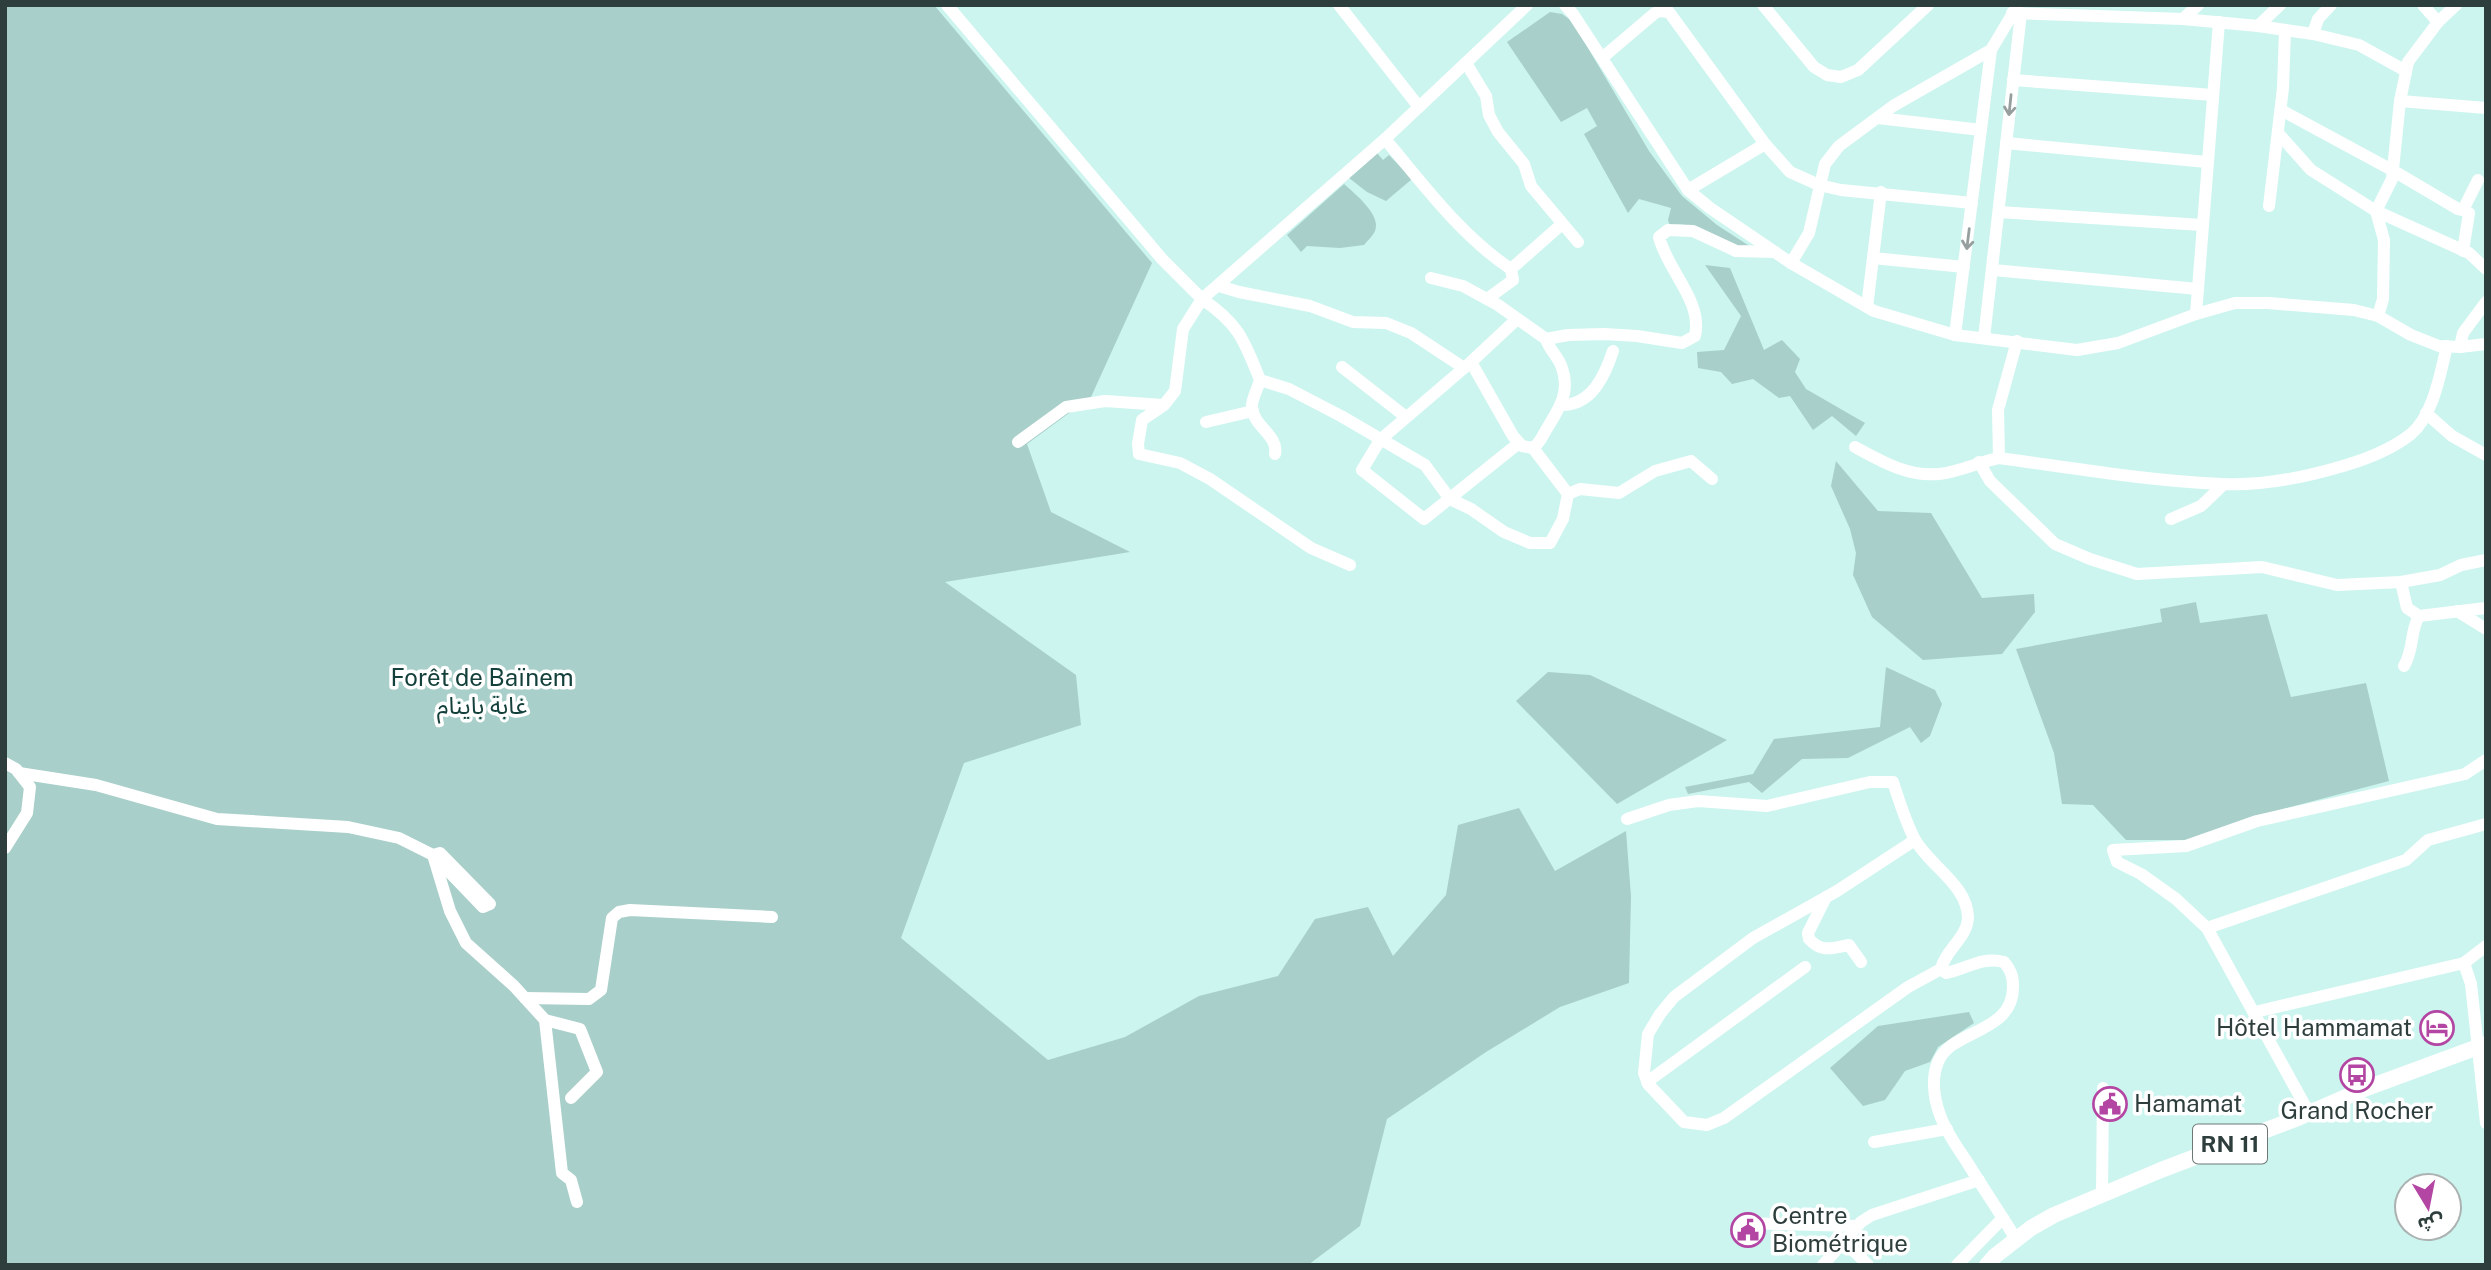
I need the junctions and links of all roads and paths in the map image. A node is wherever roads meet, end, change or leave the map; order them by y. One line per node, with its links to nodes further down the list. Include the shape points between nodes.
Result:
1 (947, 5): 62 (street, via 1162,259)
2 (1339, 5): 28 (street)
3 (1527, 5): 23 (street)
4 (1565, 5): 22 (street)
5 (1928, 5): 12 (street, via 1858,70 1841,77 1814,67)
6 (2107, 5): 14 (street)
7 (2198, 5): 15 (street)
8 (2280, 5): 18 (street)
9 (2331, 5): 20 (street, via 2318,19)
10 (2423, 5): 17 (street)
11 (2456, 5): 17 (street)
12 (1769, 8)
13 (2015, 9): 14 (street); 21 (street); 25 (street)
14 (2097, 15): 15 (street)
15 (2183, 19): 16 (street)
16 (2219, 22): 18 (street); 26 (street)
17 (2438, 22): 24 (street)
18 (2258, 26): 19 (street)
19 (2285, 30): 20 (street); 30 (street)
20 (2313, 34): 24 (street, via 2359,45)
21 (1991, 50): 31 (street); 32 (street)
22 (1602, 58): 36 (street, via 1656,13 1669,12); 41 (street)
23 (1465, 63): 28 (street); 48 (street, via 1486,96 1497,131 1524,164 1531,187)
24 (2406, 71): 27 (street)
25 (2013, 80): 26 (street); 35 (street, one-way to 35)
26 (2213, 95): 37 (street)
27 (2400, 101): 29 (street); 38 (street)
28 (1419, 107): 34 (street)
29 (2486, 108)
30 (2281, 110): 33 (street); 38 (street)
31 (1878, 118): 32 (street); 40 (street, via 1839,146 1825,164)
32 (1981, 130): 43 (street)
33 (2278, 133): 44 (street); 46 (street, via 2311,170)
34 (1385, 139): 56 (street, via 1441,205 1489,254); 60 (street)
35 (2006, 143): 37 (street); 47 (street)
36 (1765, 144): 40 (street, via 1790,172); 41 (street)
37 (2207, 162): 49 (street)
38 (2392, 170): 45 (street); 46 (street)
39 (2478, 180): 45 (street)
40 (1819, 185): 42 (street); 54 (street, via 1809,233)
41 (1688, 190): 52 (street)
42 (1881, 192): 43 (street); 53 (street)
43 (1972, 203): 55 (street, one-way to 55)
44 (2269, 206)
45 (2463, 210): 51 (street, via 2469,213)
46 (2376, 211): 51 (street); 67 (street, via 2384,240 2383,299)
47 (1999, 212): 49 (street); 58 (street)
48 (1562, 224): 50 (street); 56 (street)
49 (2202, 225): 61 (street)
50 (1578, 242)
51 (2462, 251): 57 (street)
52 (1775, 252): 54 (street); 71 (street, via 1736,251 1693,232 1668,230 1659,237 1663,253 1693,307 1698,323 1695,336 1682,343 1604,334)
53 (1873, 258): 55 (street); 65 (street)
54 (1791, 263): 65 (street)
55 (1964, 267): 69 (street)
56 (1511, 269): 63 (street, via 1513,280)
57 (2486, 269)
58 (1993, 270): 61 (street); 70 (street)
59 (1431, 278): 63 (street, via 1463,286)
60 (1219, 286): 62 (street); 76 (street, via 1310,306 1353,322 1386,323)
61 (2198, 289): 66 (street)
62 (1202, 299): 78 (street, via 1240,332); 79 (street, via 1184,329 1175,391)
63 (1487, 299): 68 (street)
64 (2486, 302): 74 (street)
65 (1867, 307): 69 (street)
66 (2196, 314): 67 (street, via 2235,303 2268,303); 72 (street, via 2118,343 2077,350)
67 (2378, 316): 74 (street, via 2411,335)
68 (1517, 319): 71 (street); 76 (street)
69 (1955, 335): 70 (street)
70 (1984, 338): 72 (street)
71 (1546, 339): 80 (street, via 1562,365)
72 (2017, 341): 92 (street, via 1998,410)
73 (2486, 344): 74 (street)
74 (2454, 347): 82 (street)
75 (1613, 351): 80 (street, via 1605,375 1589,395 1574,405)
76 (1468, 365): 83 (street); 87 (street)
77 (1342, 366): 83 (street)
78 (1260, 380): 81 (street); 85 (street, via 1289,389)
79 (1164, 405): 86 (street, via 1105,401 1066,407); 100 (street, via 1142,420 1139,454 1180,463 1311,548)
80 (1562, 405): 89 (street)
81 (1253, 411): 84 (street); 90 (street, via 1273,439)
82 (2426, 413): 91 (street, via 2452,436); 95 (street, via 2412,433 2374,457 2291,478)
83 (1406, 417): 85 (street)
84 (1206, 422)
85 (1380, 440): 97 (street, via 1425,465); 97 (street, via 1362,470 1424,519)
86 (1018, 442)
87 (1519, 443): 89 (street); 97 (street)
88 (1855, 447): 93 (street, via 1890,467 1921,473 1940,474)
89 (1533, 448): 96 (street)
90 (1275, 454)
91 (2486, 455)
92 (1999, 458): 93 (street); 95 (street)
93 (1979, 462): 101 (street, via 1990,481 2055,544 2137,574 2262,566 2337,585)
94 (1712, 479): 96 (street, via 1691,461 1654,471 1619,493 1580,489)
95 (2224, 484): 98 (street, via 2201,506)
96 (1568, 494): 97 (street, via 1563,519 1550,543 1530,543 1504,532)
97 (1450, 499)
98 (2171, 519)
99 (2486, 560): 101 (street)
100 (1350, 565)
101 (2401, 582): 104 (street, via 2407,608)
102 (2486, 608): 103 (street)
103 (2457, 611): 104 (street); 105 (street)
104 (2418, 616): 106 (street, via 2411,654)
105 (2486, 629)
106 (2404, 666)
107 (2486, 760): 117 (street, via 2465,774 2257,821 2186,846 2113,850 2117,862 2176,899)
108 (5, 763): 109 (street)
109 (19, 773): 113 (street, via 30,787 27,813); 114 (street, via 96,785 217,819 348,827 399,838)
110 (1628, 819): 112 (street, via 1669,805 1698,801 1767,806 1870,782 1893,782)
111 (2486, 824): 117 (street, via 2428,840 2406,860)
112 (1915, 840): 115 (street); 122 (street, via 1964,897 1968,919)
113 (5, 848)
114 (433, 855): 114 (street, via 483,908 490,904 440,853); 123 (street, via 450,911 466,943)
115 (1826, 897): 119 (street, via 1809,939 1822,949 1849,945); 127 (street, via 1753,938 1674,997 1648,1034)
116 (772, 917): 123 (street, via 619,912 612,919 601,990 589,999)
117 (2207, 928): 124 (street)
118 (2486, 946): 120 (street)
119 (1861, 962)
120 (2464, 963): 124 (street); 126 (street)
121 (1805, 967): 127 (street)
122 (1941, 969): 127 (street, via 1908,987 1724,1118 1707,1125 1684,1122); 132 (street, via 1959,970 1996,960 2010,969 2013,981 2013,993 1997,1020 1938,1060 1934,1094)
123 (525, 998): 125 (street)
124 (2255, 1012): 130 (street)
125 (545, 1020): 129 (street, via 580,1029 597,1072); 136 (street, via 562,1173 571,1180)
126 (2481, 1046): 130 (main road, RN 11); 131 (street)
127 (1647, 1082)
128 (2103, 1088): 135 (street)
129 (571, 1098)
130 (2309, 1113): 135 (main road, RN 11)
131 (2486, 1123)
132 (1947, 1129): 133 (street); 134 (street)
133 (1874, 1142)
134 (1979, 1180): 137 (street); 139 (street, via 1888,1208)
135 (2102, 1195): 140 (main road, RN 11, via 2054,1215)
136 (577, 1202)
137 (2003, 1218): 140 (street); 144 (street)
138 (1740, 1223): 139 (street)
139 (1857, 1226): 141 (street)
140 (2016, 1239): 145 (main road, RN 11)
141 (1844, 1241): 142 (street); 143 (street)
142 (1824, 1265)
143 (1868, 1265)
144 (1957, 1265)
145 (1987, 1265)

